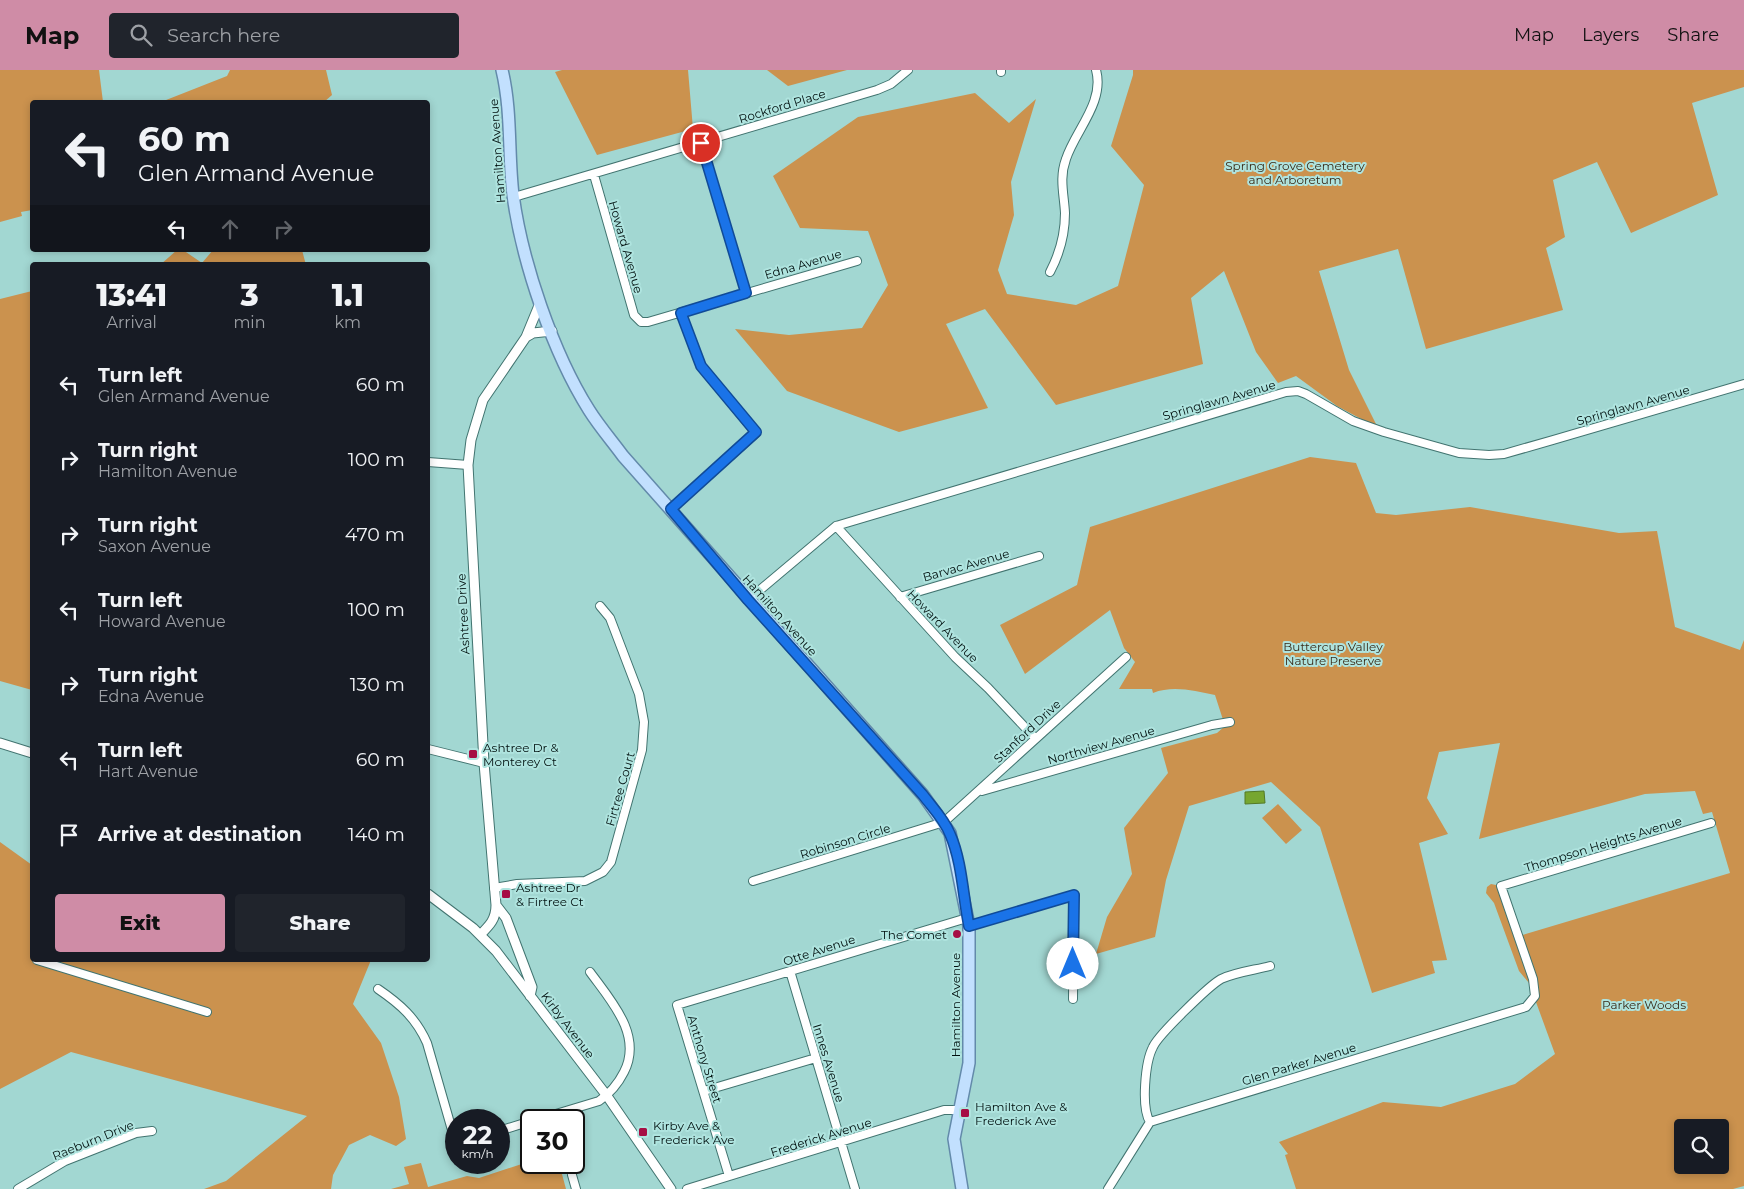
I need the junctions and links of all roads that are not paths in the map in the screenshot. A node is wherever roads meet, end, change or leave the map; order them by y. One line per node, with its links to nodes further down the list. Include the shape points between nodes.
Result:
1 (502, 70): 6 (main road, Hamilton Avenue, via 509,107)
2 (908, 70): 4 (street, Rockford Place, via 891,84 877,90)
3 (1096, 70): 8 (street, via 1095,98 1062,172 1065,213 1057,258)
4 (701, 143): 5 (street, Rockford Place); 9 (street)
5 (594, 174): 6 (street, Rockford Place); 12 (street, Howard Avenue, via 634,315)
6 (514, 197): 10 (main road, Hamilton Avenue)
7 (857, 261): 9 (street, Edna Avenue)
8 (1050, 272)
9 (746, 293): 11 (street, Edna Avenue)
10 (540, 304): 13 (main road, Hamilton Avenue); 14 (street, Ashtree Drive)
11 (681, 313): 12 (street, Edna Avenue); 18 (street, via 701,366 756,432)
12 (641, 322)
13 (552, 331): 14 (street); 18 (main road, Hamilton Avenue, via 589,409 623,456)
14 (526, 337): 17 (street, Ashtree Drive, via 483,400 471,440)
15 (1744, 384): 19 (street, Springlawn Avenue, via 1504,454 1489,455 1459,453 1411,440 1353,421 1306,394 1286,392)
16 (430, 462): 17 (street)
17 (468, 465): 30 (street, Ashtree Drive)
18 (671, 509): 22 (main road, Hamilton Avenue)
19 (836, 526): 21 (street, Howard Avenue); 22 (street, Springlawn Avenue)
20 (1039, 556): 21 (street, Barvac Avenue)
21 (900, 597): 26 (street, Howard Avenue)
22 (748, 600): 32 (main road, Hamilton Avenue)
23 (600, 606): 35 (street, Firtree Court, via 610,618 620,643 639,694 644,722 642,750 611,862 603,872 585,881)
24 (1126, 657): 26 (street, Stanford Drive)
25 (1230, 722): 31 (street, Northview Avenue)
26 (1035, 738): 31 (street, Stanford Drive)
27 (0, 743): 29 (street)
28 (430, 750): 30 (street)
29 (30, 752)
30 (484, 763): 35 (street, Ashtree Drive)
31 (979, 792): 32 (street, Stanford Drive)
32 (944, 822): 34 (street, Robinson Circle); 38 (main road, Hamilton Avenue, via 955,853)
33 (1711, 824): 47 (street, Thompson Heights Avenue, via 1501,886 1533,979 1535,996)
34 (753, 881)
35 (494, 888): 37 (street, Ashtree Drive)
36 (430, 896): 39 (street, Kirby Avenue)
37 (496, 904): 39 (street, Ashtree Drive, via 492,923); 45 (street, via 506,918 532,987)
38 (968, 922): 42 (street, Otte Avenue); 46 (street, Otte Avenue, via 1074,895); 55 (main road, Hamilton Avenue, via 969,1064)
39 (480, 935): 45 (street, Kirby Avenue)
40 (44, 962): 49 (street)
41 (1270, 966): 56 (street, via 1215,983 1156,1040 1149,1055 1145,1096 1145,1114)
42 (790, 971): 48 (street, Otte Avenue); 50 (street, Innes Avenue)
43 (590, 972): 52 (street, via 618,1010 629,1036 631,1051 621,1079)
44 (378, 989): 54 (street, via 407,1011 420,1027)
45 (530, 996): 52 (street, Kirby Avenue)
46 (1073, 999)
47 (1530, 1004): 56 (street, Glen Parker Avenue)
48 (677, 1005): 51 (street, Anthony Street)
49 (207, 1012)
50 (816, 1058): 51 (street); 58 (street, Innes Avenue)
51 (704, 1091): 60 (street, Anthony Street)
52 (606, 1096): 53 (street); 63 (street, Kirby Avenue)
53 (572, 1109)
54 (445, 1110)
55 (960, 1110): 58 (street, Frederick Avenue, via 944,1110); 66 (main road, Hamilton Avenue, via 954,1139)
56 (1150, 1122): 67 (street)
57 (152, 1131): 61 (street, Raeburn Drive, via 136,1133 65,1161)
58 (841, 1143): 60 (street, Frederick Avenue); 65 (street, Innes Avenue)
59 (572, 1175): 62 (street)
60 (729, 1176): 64 (street, Frederick Avenue)
61 (18, 1189)
62 (576, 1189)
63 (671, 1189)
64 (688, 1189)
65 (855, 1189)
66 (962, 1189)
67 (1108, 1189)

